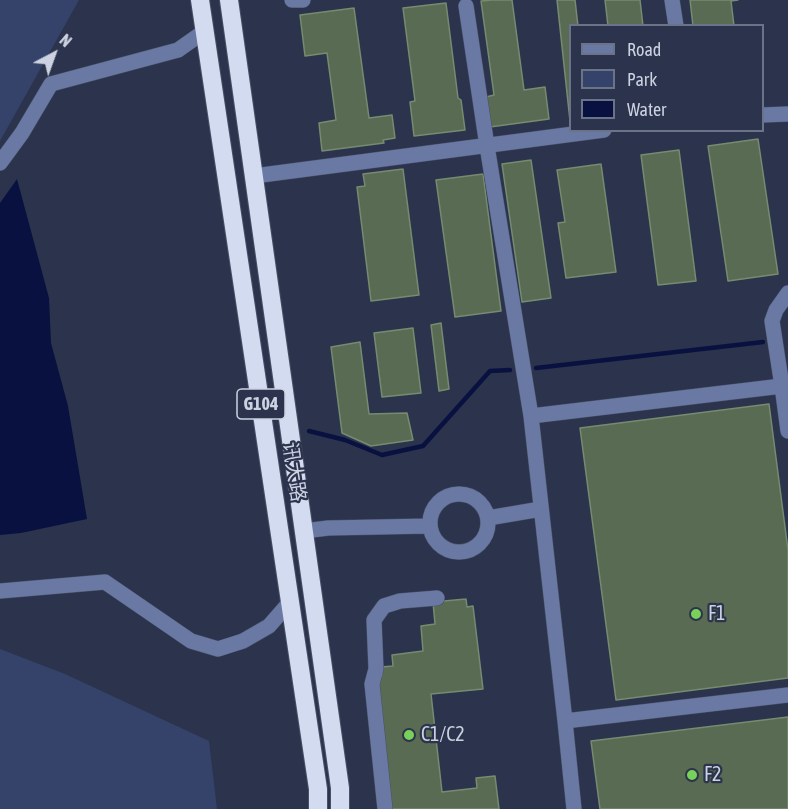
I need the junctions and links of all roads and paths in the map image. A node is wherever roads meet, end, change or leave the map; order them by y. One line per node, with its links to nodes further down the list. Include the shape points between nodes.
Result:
1 (200, 0): 8 (highway, 讯大路 / G104)
2 (229, 0): 14 (highway, 讯大路 / G104)
3 (292, 0): 4 (street)
4 (303, 0)
5 (672, 0): 7 (street)
6 (466, 6): 12 (street)
7 (676, 24)
8 (205, 31): 13 (street, via 178,50 51,84); 25 (highway, 讯大路 / G104)
9 (788, 114): 10 (street)
10 (764, 115)
11 (589, 132): 12 (street)
12 (487, 146): 14 (street); 17 (street)
13 (0, 163)
14 (254, 176): 22 (highway, 讯大路 / G104)
15 (788, 293): 16 (street, via 772,321)
16 (785, 385): 17 (street); 18 (street)
17 (531, 416): 19 (street)
18 (788, 430)
19 (541, 509): 20 (street); 27 (street)
20 (488, 518): 21 (street, via 475,498 457,494 440,500); 21 (street, via 483,540 466,552 446,550 432,536)
21 (429, 526): 22 (street)
22 (304, 531): 29 (highway, 讯大路 / G104)
23 (0, 591): 25 (street, via 105,582 191,641 218,649 269,626)
24 (437, 598): 30 (street, via 384,606 374,620 376,669 372,684)
25 (290, 602): 28 (highway, 讯大路 / G104)
26 (788, 695): 27 (street)
27 (565, 721): 31 (street)
28 (318, 809)
29 (340, 809)
30 (385, 809)
31 (574, 809)

